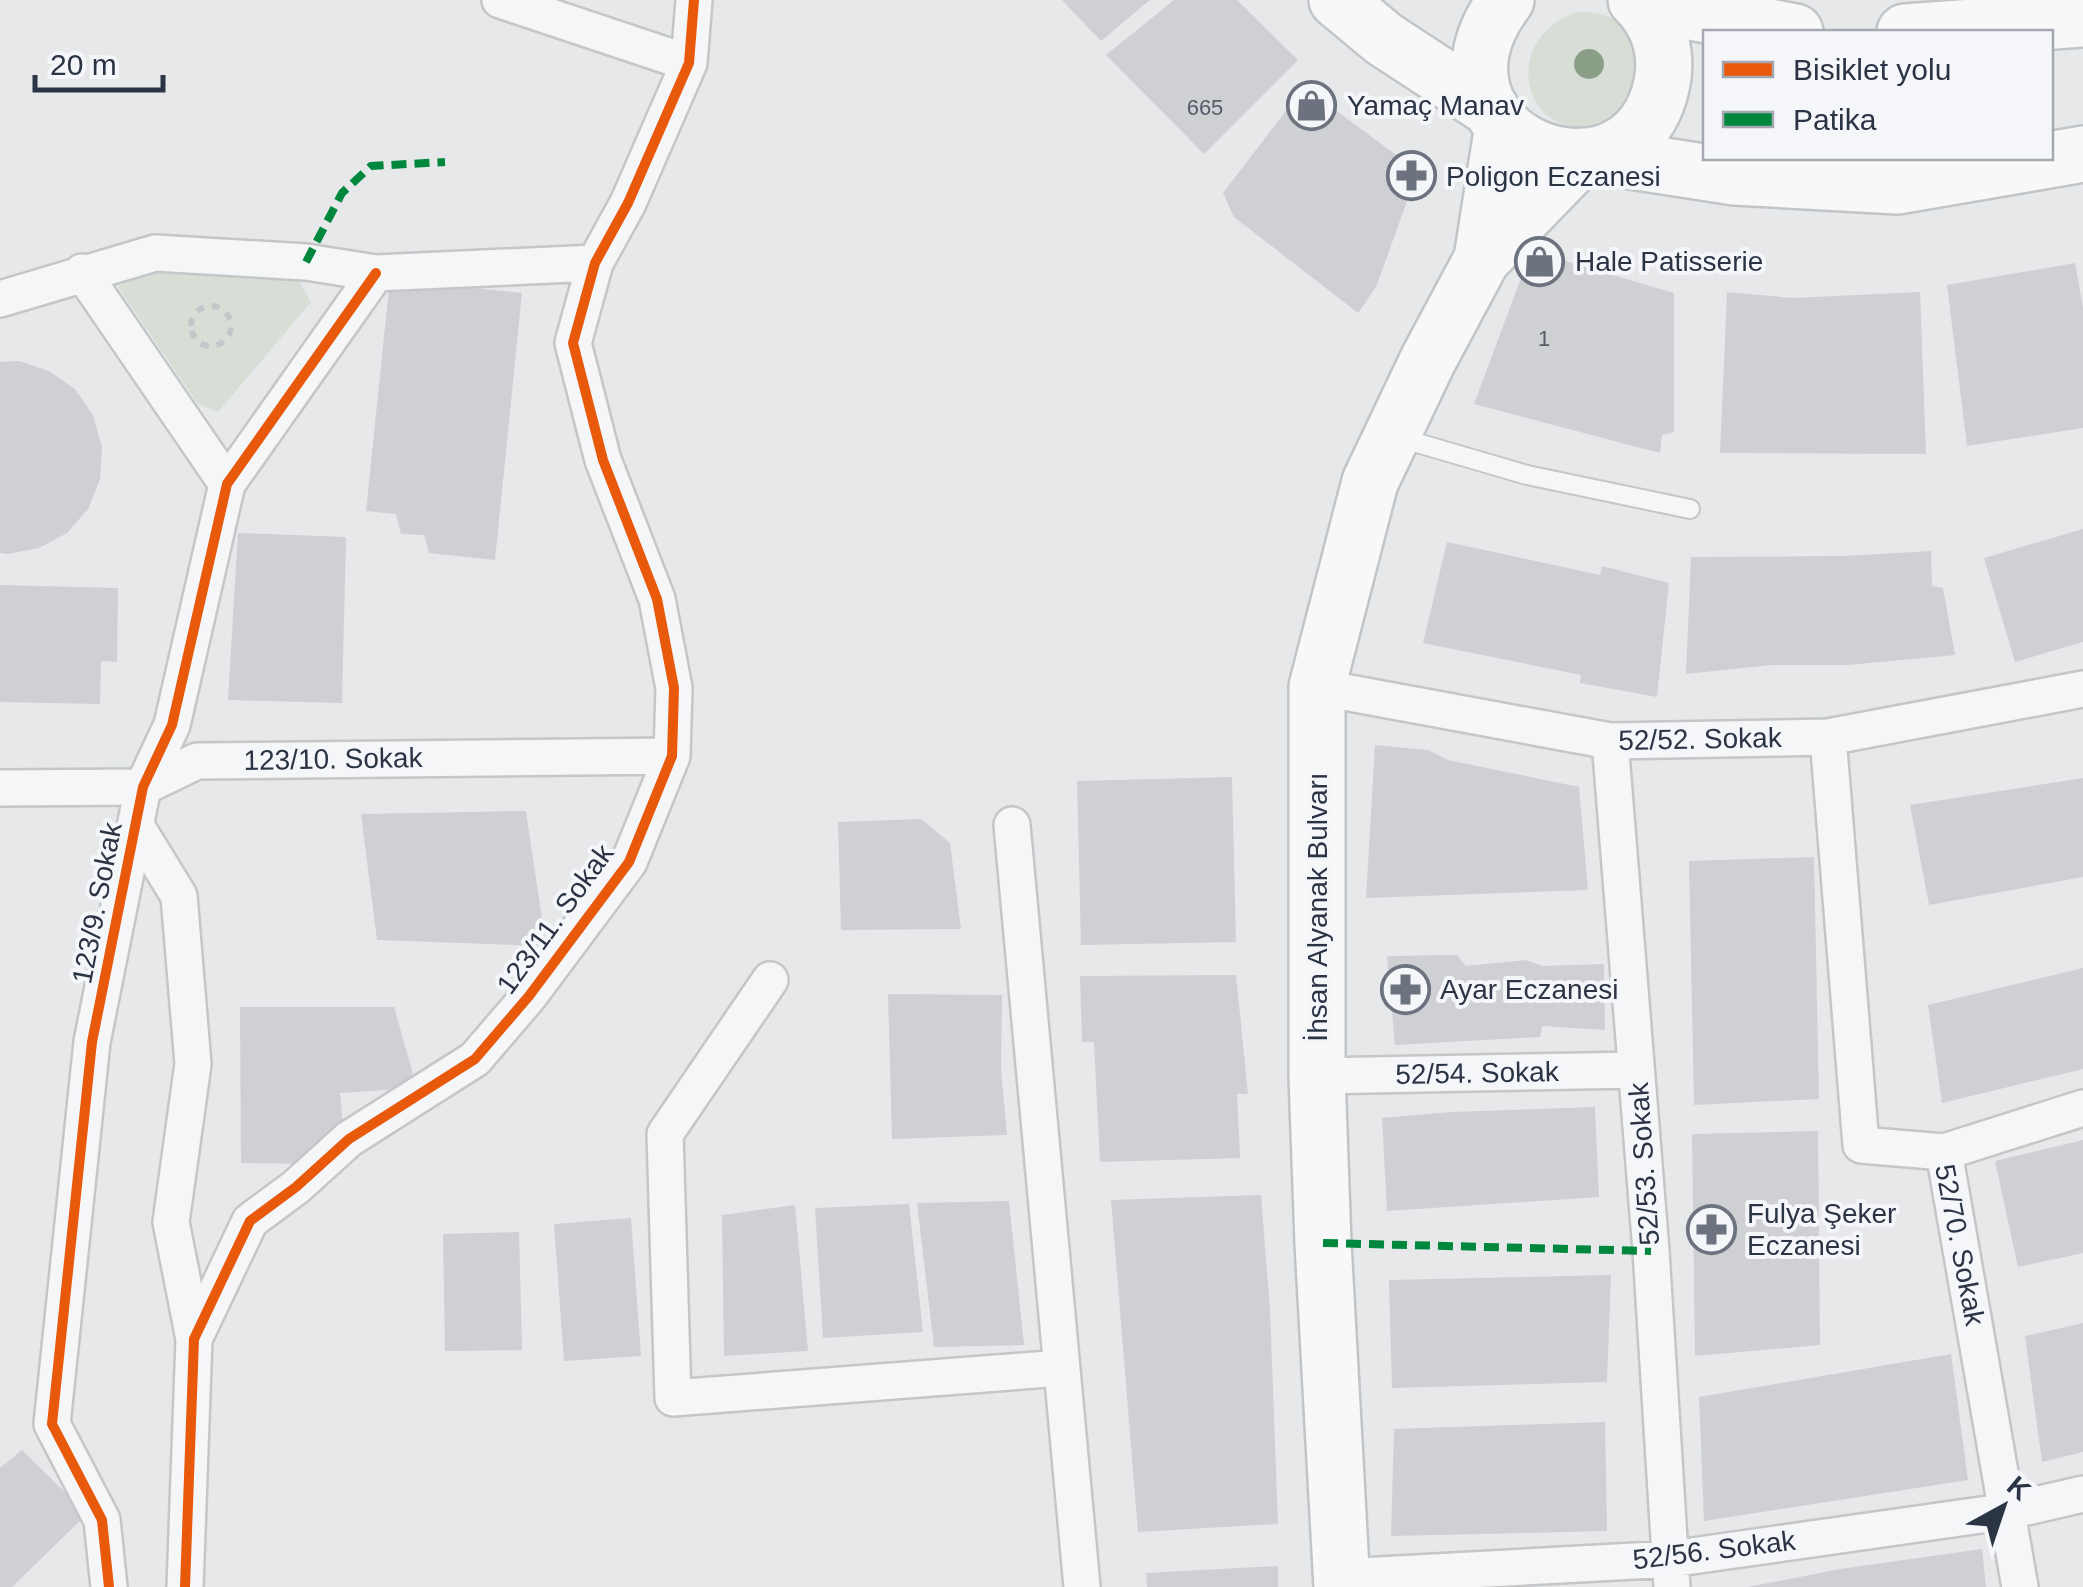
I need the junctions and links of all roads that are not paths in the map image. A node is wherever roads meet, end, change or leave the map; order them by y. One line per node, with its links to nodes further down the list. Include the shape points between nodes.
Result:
1 (500, 0): 9 (street)
2 (694, 0): 9 (street, 123/11. Sokak)
3 (1337, 0): 10 (main road)
4 (1506, 0): 10 (main road, via 1489,22 1480,52 1481,82)
5 (1638, 1): 7 (main road); 12 (main road, via 1661,38 1659,99 1644,125 1621,144)
6 (2083, 19): 8 (main road)
7 (1785, 30)
8 (1932, 30)
9 (689, 62): 16 (street, 123/11. Sokak)
10 (1497, 117): 12 (main road, via 1534,150); 15 (main road)
11 (2083, 154): 13 (main road)
12 (1588, 156): 14 (main road, via 1735,177 1898,186); 15 (main road)
13 (2053, 159)
14 (2048, 160)
15 (1482, 259): 20 (main road, İhsan Alyanak Bulvarı)
16 (595, 263): 18 (street); 27 (street, 123/11. Sokak, via 573,343 603,460 657,599 674,688)
17 (82, 272): 18 (street, via 155,253); 19 (street); 21 (street)
18 (376, 272): 21 (street, 123/9. Sokak)
19 (0, 299)
20 (1392, 436): 22 (lane, via 1527,475); 23 (main road, İhsan Alyanak Bulvarı, via 1370,482)
21 (227, 484): 28 (street, 123/9. Sokak, via 172,725)
22 (1690, 509)
23 (1317, 687): 26 (street, 52/52. Sokak); 34 (main road, İhsan Alyanak Bulvarı)
24 (2083, 689): 25 (street, 52/52. Sokak)
25 (1828, 737): 26 (street, 52/52. Sokak); 36 (street, 52/70. Sokak, via 1861,1146)
26 (1610, 741): 33 (street, 52/53. Sokak)
27 (672, 756): 28 (street, 123/10. Sokak, via 197,761); 37 (street, 123/11. Sokak, via 629,862 529,996 475,1059 349,1138 250,1221)
28 (143, 787): 29 (street, 123/10. Sokak); 31 (street, 123/9. Sokak)
29 (0, 788)
30 (1012, 825): 38 (street)
31 (136, 826): 37 (street, via 179,896 193,1064 171,1222); 43 (street, 123/9. Sokak, via 92,1042 52,1424 102,1520)
32 (770, 980): 38 (street, via 665,1134 673,1398)
33 (1636, 1070): 34 (street, 52/54. Sokak); 41 (street, 52/53. Sokak)
34 (1317, 1076): 42 (main road, İhsan Alyanak Bulvarı)
35 (2083, 1108): 36 (street)
36 (1944, 1152): 40 (street, 52/70. Sokak)
37 (194, 1339): 44 (street, 123/11. Sokak)
38 (1061, 1368): 45 (street)
39 (2083, 1494): 40 (street, 52/56. Sokak)
40 (2008, 1510): 41 (street, 52/56. Sokak); 46 (street, 52/70. Sokak)
41 (1671, 1573): 42 (street, 52/56. Sokak)
42 (1342, 1582)
43 (109, 1587)
44 (185, 1587)
45 (1082, 1587)
46 (2020, 1587)

